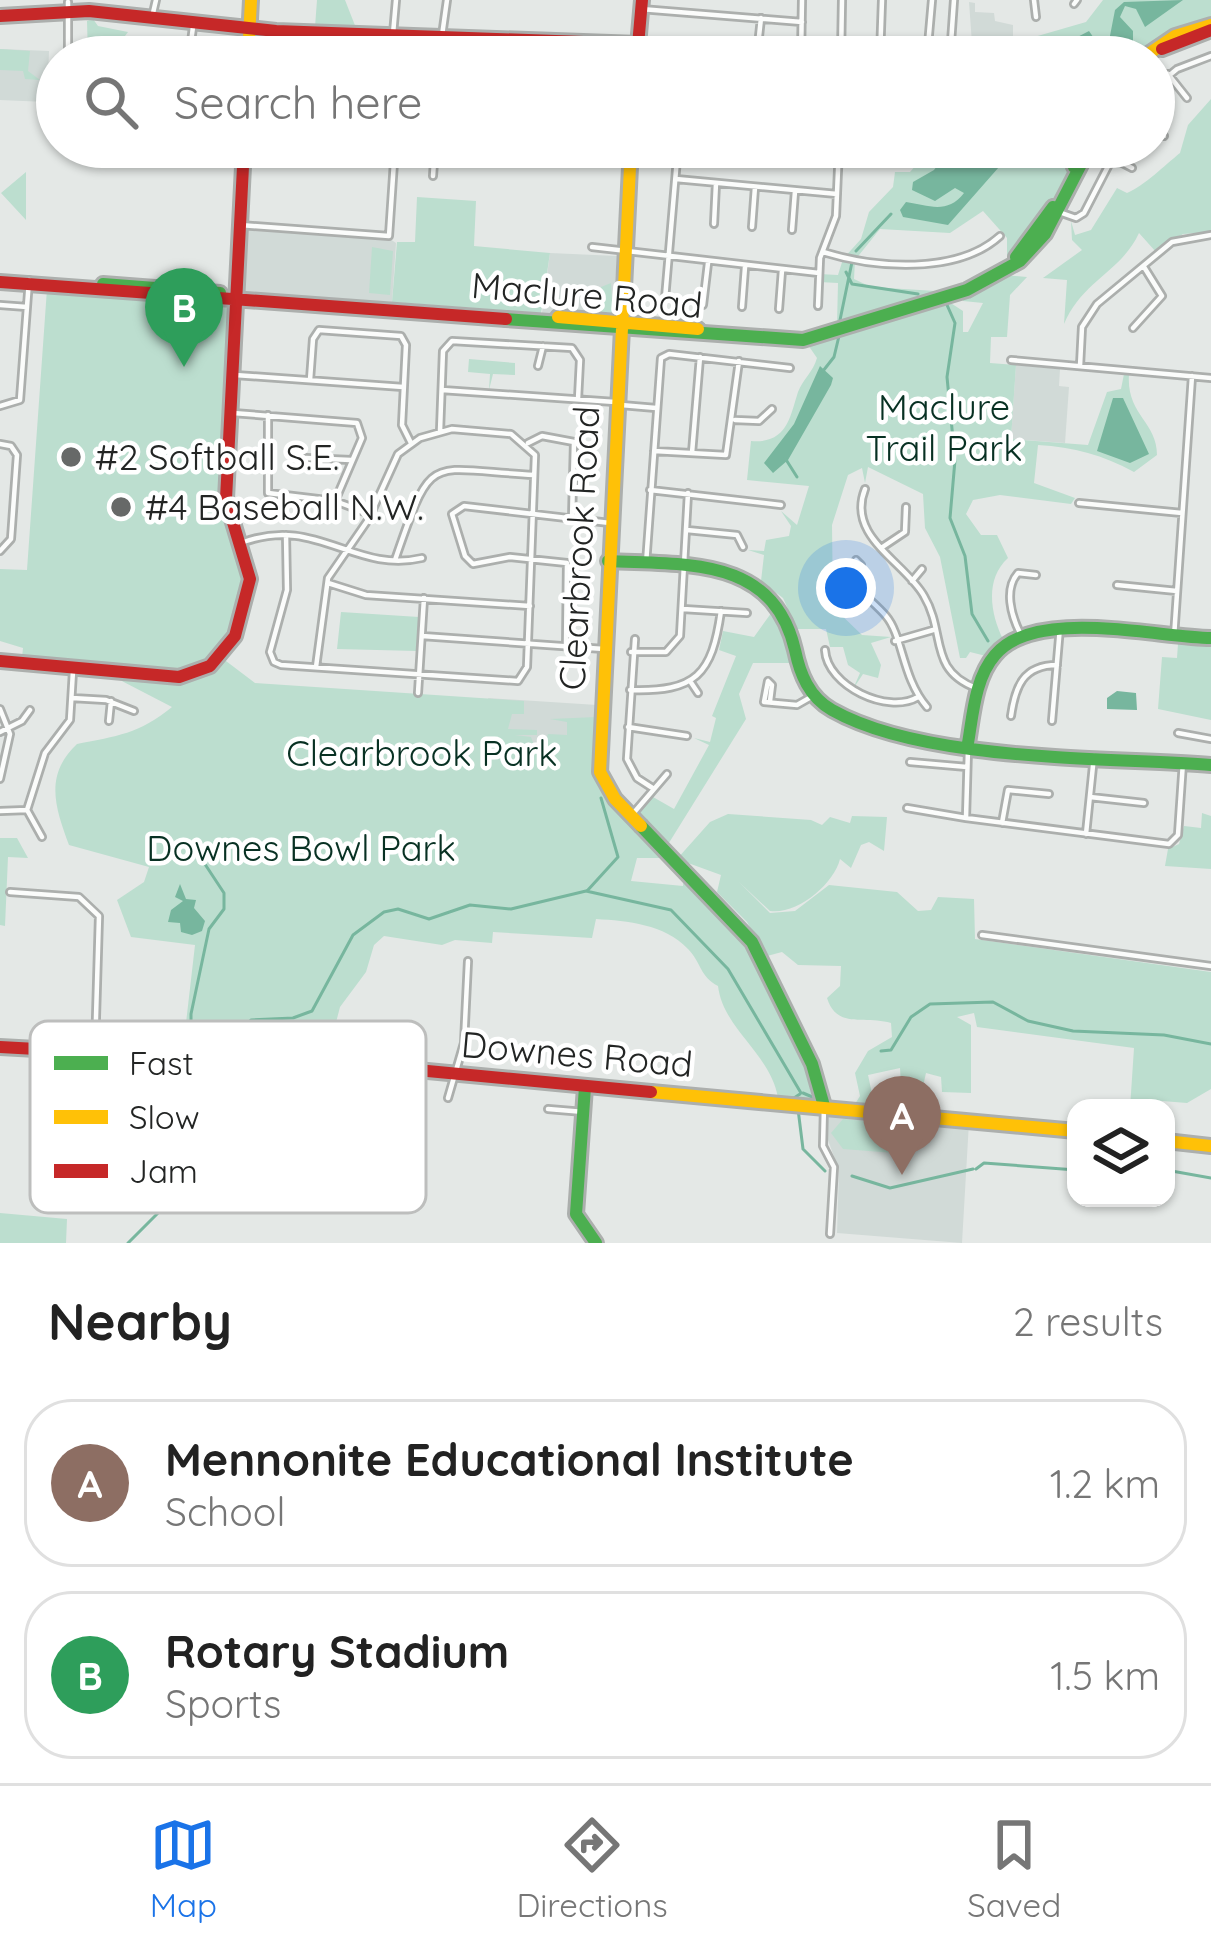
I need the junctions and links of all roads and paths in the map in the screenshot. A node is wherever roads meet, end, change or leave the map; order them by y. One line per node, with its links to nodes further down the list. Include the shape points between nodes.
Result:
1 (250, 0): 18 (main road)
2 (396, 0): 21 (street)
3 (447, 0): 26 (street)
4 (802, 0): 17 (street)
5 (842, 0): 30 (street)
6 (881, 0): 31 (street)
7 (932, 0): 32 (street)
8 (954, 0): 33 (street)
9 (1034, 0): 14 (street)
10 (68, 1): 12 (main road); 13 (main road); 22 (street)
11 (641, 4): 15 (street); 27 (main road)
12 (154, 6): 16 (main road)
13 (0, 16)
14 (1036, 17)
15 (761, 18): 17 (street); 28 (street)
16 (194, 22): 18 (main road); 23 (street)
17 (802, 22): 29 (street)
18 (249, 28): 20 (main road); 24 (main road)
19 (1211, 28): 34 (main road)
20 (350, 33): 21 (main road); 25 (street)
21 (393, 34): 26 (main road)
22 (68, 36)
23 (192, 36)
24 (249, 36)
25 (350, 36)
26 (442, 36)
27 (639, 36)
28 (758, 36)
29 (802, 36)
30 (841, 36)
31 (880, 36)
32 (929, 36)
33 (951, 36)
34 (1175, 36)
35 (1211, 56): 36 (street)
36 (1175, 71)
37 (1175, 83): 38 (street)
38 (1187, 98)
39 (243, 168): 57 (main road)
40 (394, 168): 57 (street, via 389,236)
41 (434, 168): 48 (street)
42 (630, 168): 63 (main road, Clearbrook Road)
43 (677, 168): 49 (street)
44 (838, 168): 54 (street)
45 (1075, 168): 52 (main road, Maclure Road)
46 (1077, 168): 55 (main road, Maclure Road)
47 (1107, 168): 55 (street, via 1080,217)
48 (433, 176)
49 (676, 179): 50 (street); 65 (street)
50 (716, 183): 51 (street); 56 (street)
51 (755, 187): 53 (street); 58 (street)
52 (1063, 188): 55 (main road); 81 (main road, Maclure Road, via 1035,238 994,271 816,333)
53 (795, 190): 54 (street); 59 (street)
54 (837, 194): 64 (street)
55 (1057, 211): 81 (main road, Maclure Road, via 1029,253 983,283 816,338)
56 (714, 224)
57 (240, 226): 73 (main road)
58 (752, 227)
59 (792, 230)
60 (1211, 235): 68 (street, via 1172,242)
61 (1000, 236): 64 (street, via 944,262)
62 (592, 247): 63 (street)
63 (624, 249): 65 (street); 81 (main road, Clearbrook Road)
64 (823, 252): 70 (street)
65 (670, 260): 66 (street); 74 (street)
66 (708, 263): 67 (street); 76 (street)
67 (745, 267): 69 (street); 79 (street)
68 (1144, 267): 82 (street, via 1162,296); 88 (street, via 1086,319)
69 (782, 270): 70 (street); 80 (street)
70 (819, 273): 77 (street)
71 (0, 280): 72 (main road, Maclure Road)
72 (29, 282): 73 (main road, Maclure Road); 78 (street)
73 (234, 293): 81 (main road, Maclure Road); 90 (main road)
74 (665, 299)
75 (0, 305): 78 (street)
76 (703, 305)
77 (818, 306)
78 (27, 307): 98 (street, via 20,400)
79 (742, 308)
80 (779, 309)
81 (619, 325): 97 (main road, Clearbrook Road)
82 (1132, 328)
83 (543, 346): 87 (street); 95 (street, via 452,340 443,351); 96 (street, via 579,355)
84 (700, 357): 86 (street); 99 (street, via 661,358); 109 (street)
85 (1011, 360): 88 (street)
86 (739, 361): 89 (street); 103 (street)
87 (538, 366)
88 (1080, 366): 91 (street)
89 (790, 368)
90 (233, 375): 93 (street); 101 (main road)
91 (1192, 376): 92 (street); 120 (street)
92 (1211, 377)
93 (310, 380): 94 (street); 94 (street, via 319,330 393,333 406,345)
94 (403, 387): 105 (street, via 402,428)
95 (442, 390): 96 (street); 104 (street)
96 (578, 399): 97 (street)
97 (615, 403): 99 (street); 124 (main road, Clearbrook Road)
98 (0, 406)
99 (656, 408): 108 (street)
100 (772, 409): 103 (street, via 759,421)
101 (231, 412): 102 (street); 127 (main road, via 226,499)
102 (268, 415): 111 (street, via 357,423 363,433); 116 (street, via 266,490)
103 (734, 420): 109 (street, via 726,455)
104 (440, 431): 105 (street); 106 (street, via 503,433)
105 (411, 443): 121 (street, via 391,463)
106 (528, 443): 112 (street); 123 (street, via 542,436 574,442)
107 (0, 444): 131 (street, via 15,448 11,538)
108 (654, 451): 109 (street); 114 (street)
109 (692, 454)
110 (306, 458): 111 (street)
111 (351, 460): 116 (street)
112 (536, 475): 122 (street); 134 (street, via 455,467 432,475)
113 (865, 489): 129 (street, via 860,515)
114 (650, 490): 115 (street); 136 (street)
115 (688, 493): 118 (street); 125 (street)
116 (335, 501): 121 (street)
117 (1079, 503): 120 (street)
118 (781, 505)
119 (905, 507): 129 (street, via 905,532)
120 (1182, 513): 144 (street)
121 (370, 514): 130 (street)
122 (534, 517): 123 (street); 133 (street); 133 (street, via 464,506 451,519 469,562)
123 (572, 520): 124 (street)
124 (610, 523): 135 (main road, Clearbrook Road)
125 (687, 530): 128 (street, via 737,535); 137 (street)
126 (286, 535): 127 (street); 130 (street); 165 (street, via 287,590 271,658)
127 (241, 543): 166 (main road, via 248,599 213,663 179,676)
128 (743, 547)
129 (881, 548): 140 (street)
130 (347, 550): 134 (street); 141 (street)
131 (0, 551)
132 (422, 558): 134 (street)
133 (533, 558): 146 (street); 159 (street, via 569,567)
134 (394, 560)
135 (608, 560): 136 (main road); 160 (main road, Clearbrook Road)
136 (646, 564): 137 (main road)
137 (685, 568): 147 (street); 173 (main road, via 758,585 778,603)
138 (922, 569): 140 (street)
139 (1036, 575): 152 (street, via 1018,573 1011,582)
140 (912, 581): 151 (street)
141 (327, 582): 145 (street, via 360,594); 165 (street)
142 (856, 585): 157 (street, via 887,617)
143 (1118, 585): 144 (street)
144 (1177, 590): 154 (street)
145 (424, 598): 146 (street); 153 (street)
146 (530, 606): 158 (street)
147 (683, 609): 148 (street); 162 (street, via 671,649)
148 (721, 611): 149 (street); 168 (street, via 716,649)
149 (747, 613)
150 (1060, 627): 152 (main road); 154 (main road); 163 (street)
151 (933, 630): 157 (street); 169 (street, via 944,666)
152 (1020, 633): 169 (main road, via 990,658)
153 (422, 636): 158 (street); 167 (street)
154 (1174, 637): 155 (main road)
155 (1211, 638)
156 (635, 639): 162 (street)
157 (895, 640): 175 (street)
158 (529, 644): 159 (street); 167 (street, via 521,680)
159 (566, 646): 160 (street)
160 (604, 649): 206 (main road, Clearbrook Road, via 599,762 607,788)
161 (825, 650): 175 (street, via 844,686 901,703)
162 (631, 652): 170 (street)
163 (1057, 665): 182 (street, via 1021,680); 184 (street)
164 (1, 666): 166 (main road)
165 (316, 667): 167 (street)
166 (74, 671): 174 (street)
167 (420, 675): 171 (street)
168 (690, 681): 170 (street); 172 (street)
169 (976, 688): 191 (main road)
170 (630, 690): 185 (street)
171 (418, 694)
172 (698, 694)
173 (814, 694): 177 (street, via 797,705); 191 (main road, via 852,718)
174 (72, 698): 176 (street); 204 (street, via 68,725 45,753)
175 (919, 698): 178 (street)
176 (111, 701): 181 (street); 183 (street)
177 (770, 701)
178 (927, 707)
179 (0, 709): 186 (street)
180 (30, 710): 186 (street)
181 (134, 712)
182 (1011, 716)
183 (109, 721)
184 (1052, 721)
185 (628, 727): 189 (street); 199 (street, via 629,764)
186 (9, 729): 187 (street); 198 (street)
187 (0, 733)
188 (1178, 733): 190 (street)
189 (688, 736)
190 (1211, 739)
191 (968, 741): 192 (main road); 194 (main road); 196 (street)
192 (1094, 756): 194 (main road); 201 (street)
193 (910, 762): 196 (street)
194 (1184, 762): 195 (main road); 209 (street, via 1174,843)
195 (1211, 765)
196 (967, 767): 207 (street)
197 (667, 774): 199 (street)
198 (0, 779)
199 (654, 790): 206 (street)
200 (1049, 794): 208 (street, via 1009,790)
201 (1090, 797): 202 (street); 209 (street)
202 (1144, 803)
203 (907, 808): 207 (street)
204 (27, 810): 205 (street); 210 (street)
205 (0, 811)
206 (631, 816): 222 (main road, Clearbrook Road, via 752,941)
207 (966, 818): 208 (street)
208 (1002, 823): 209 (street)
209 (1086, 834)
210 (42, 837)
211 (10, 892): 215 (street, via 79,897 99,916)
212 (982, 935): 214 (street)
213 (468, 962): 219 (street, via 464,1043)
214 (1211, 966)
215 (94, 1021)
216 (0, 1047): 217 (main road, Downes Road)
217 (30, 1048)
218 (426, 1072): 219 (main road, Downes Road)
219 (453, 1074): 220 (main road, Downes Road); 221 (street)
220 (585, 1087): 222 (main road, Downes Road); 224 (main road)
221 (448, 1098)
222 (824, 1106): 225 (main road, Downes Road); 228 (street, Clearbrook Road, via 823,1146 834,1167)
223 (548, 1109): 224 (street)
224 (584, 1112): 229 (main road, via 577,1214)
225 (1067, 1129)
226 (1175, 1142): 227 (main road)
227 (1211, 1146)
228 (830, 1234)
229 (596, 1243)

